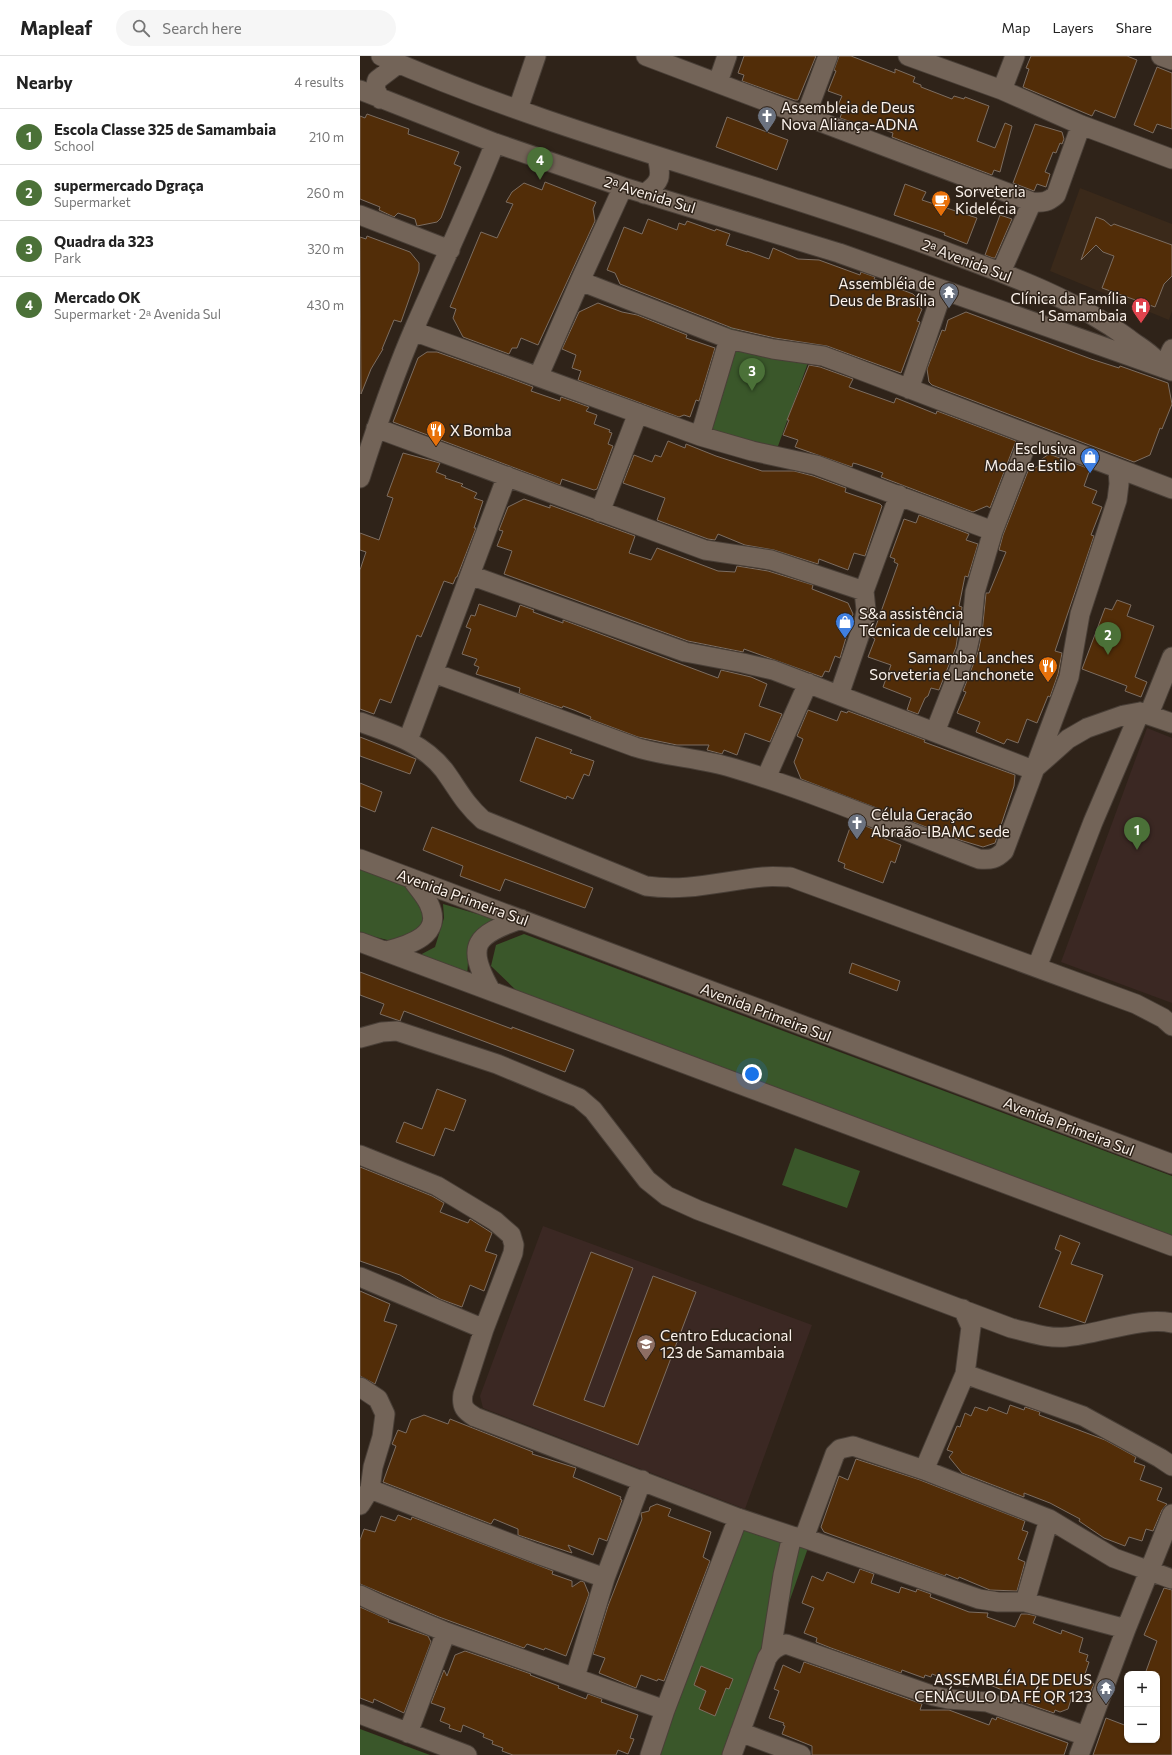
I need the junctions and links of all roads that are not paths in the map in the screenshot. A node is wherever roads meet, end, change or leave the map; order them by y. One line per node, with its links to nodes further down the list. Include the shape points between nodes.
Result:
1 (381, 56): 10 (street, 2ᵃ Avenida Sul)
2 (536, 56): 15 (street)
3 (646, 56): 11 (street)
4 (728, 56): 11 (street)
5 (828, 56): 16 (street)
6 (1015, 56): 13 (street)
7 (1161, 56): 9 (street)
8 (919, 58): 13 (street)
9 (1172, 60)
10 (398, 64): 14 (street, via 377,80 375,88); 15 (street, 2ᵃ Avenida Sul)
11 (718, 82): 16 (street)
12 (360, 90): 14 (street, 2ᵃ Avenida Sul)
13 (1002, 90): 17 (street)
14 (380, 100): 18 (street, 2ᵃ Avenida Sul)
15 (518, 109): 19 (street, 2ᵃ Avenida Sul)
16 (806, 115): 23 (street)
17 (1081, 125): 20 (street); 23 (street, via 1056,195 1042,203)
18 (495, 143): 21 (street, 2ᵃ Avenida Sul); 25 (street)
19 (657, 157): 22 (street, via 661,173 658,181); 26 (street, 2ᵃ Avenida Sul, via 851,217)
20 (1172, 159)
21 (623, 187): 22 (street, 2ᵃ Avenida Sul); 27 (street)
22 (644, 194): 28 (street, 2ᵃ Avenida Sul, via 840,253)
23 (1032, 202): 26 (street)
24 (360, 215): 25 (street)
25 (450, 250): 29 (street)
26 (1001, 272): 32 (street, 2ᵃ Avenida Sul, via 1059,296 1114,328)
27 (580, 281): 30 (street); 33 (street)
28 (943, 290): 32 (street, 2ᵃ Avenida Sul); 34 (street)
29 (413, 331): 33 (street); 36 (street)
30 (730, 339): 34 (street, via 773,349 823,356); 38 (street)
31 (1172, 349): 32 (street)
32 (1168, 369)
33 (539, 375): 35 (street)
34 (909, 389): 37 (street)
35 (638, 413): 38 (street); 44 (street)
36 (376, 428): 40 (street); 41 (street)
37 (1030, 435): 39 (street); 45 (street)
38 (700, 436): 43 (street, via 816,465)
39 (1118, 469): 42 (street); 57 (street, via 1116,500 1080,614 1070,677)
40 (507, 476): 44 (street); 46 (street)
41 (360, 478)
42 (1172, 489)
43 (899, 495): 45 (street); 47 (street)
44 (600, 512): 47 (street, via 705,550 770,560)
45 (993, 531): 55 (street, via 975,592 967,650)
46 (470, 575): 49 (street); 50 (street, via 685,652 751,664)
47 (864, 591): 51 (street, via 864,622)
48 (1172, 657): 52 (street)
49 (434, 673): 56 (street); 58 (street, via 657,754 705,761)
50 (808, 683): 51 (street); 58 (street)
51 (839, 695): 55 (street)
52 (1144, 713): 54 (street); 57 (street, via 1116,718 1074,735 1055,748); 64 (street, via 1093,822)
53 (360, 722): 56 (street)
54 (1172, 723)
55 (935, 732): 57 (street)
56 (408, 740): 64 (street, via 443,769 470,808 483,820 646,886 686,889 764,876 790,877)
57 (1033, 770): 58 (street, via 1004,851 997,858 989,860 979,859)
58 (766, 778)
59 (360, 859): 60 (street, Avenida Primeira Sul)
60 (411, 878): 61 (street, Avenida Primeira Sul); 63 (street, via 429,904 433,917 431,928 410,945)
61 (521, 919): 65 (street, via 497,927 484,936 477,945 476,959); 69 (street, Avenida Primeira Sul)
62 (360, 942): 63 (street)
63 (387, 951): 65 (street)
64 (1037, 967): 66 (street, via 1136,1004 1163,1018)
65 (490, 989): 70 (street)
66 (1172, 1026)
67 (360, 1038): 72 (street, via 398,1031 496,1064 579,1098 593,1110 647,1180 667,1196 698,1210)
68 (360, 1155): 74 (street, via 437,1186 495,1221 511,1235 513,1253)
69 (1172, 1164)
70 (1172, 1246)
71 (360, 1277): 74 (street)
72 (964, 1309): 73 (street, via 1011,1328 1042,1336 1065,1338 1148,1322); 75 (street, via 971,1327)
73 (1172, 1323)
74 (484, 1329): 79 (street, via 462,1402 468,1413)
75 (965, 1374): 77 (street, via 1083,1416); 78 (street)
76 (360, 1388): 80 (street, via 378,1399 385,1414 382,1437)
77 (1172, 1466)
78 (924, 1470): 83 (street); 84 (street, via 853,1446 840,1449 835,1454)
79 (642, 1480): 82 (street); 86 (street)
80 (365, 1497): 86 (street)
81 (1172, 1514): 85 (street)
82 (738, 1518): 84 (street); 94 (street)
83 (1049, 1519): 85 (street, via 1114,1558); 89 (street)
84 (798, 1537): 89 (street, via 979,1599); 92 (street, via 783,1575)
85 (1150, 1572): 87 (street); 90 (street)
86 (605, 1578): 93 (street)
87 (1172, 1579)
88 (360, 1594): 91 (street)
89 (1025, 1602): 90 (street)
90 (1126, 1629): 98 (street)
91 (446, 1632): 93 (street); 97 (street)
92 (771, 1651): 96 (street); 98 (street, via 778,1646 793,1645 934,1696 1001,1705)
93 (575, 1677): 94 (street)
94 (665, 1710): 100 (street)
95 (362, 1720): 97 (street)
96 (740, 1732): 101 (street); 102 (street)
97 (408, 1733): 99 (street)
98 (1086, 1736): 103 (street)
99 (467, 1755)
100 (650, 1755)
101 (732, 1755)
102 (801, 1755)
103 (1079, 1755)

